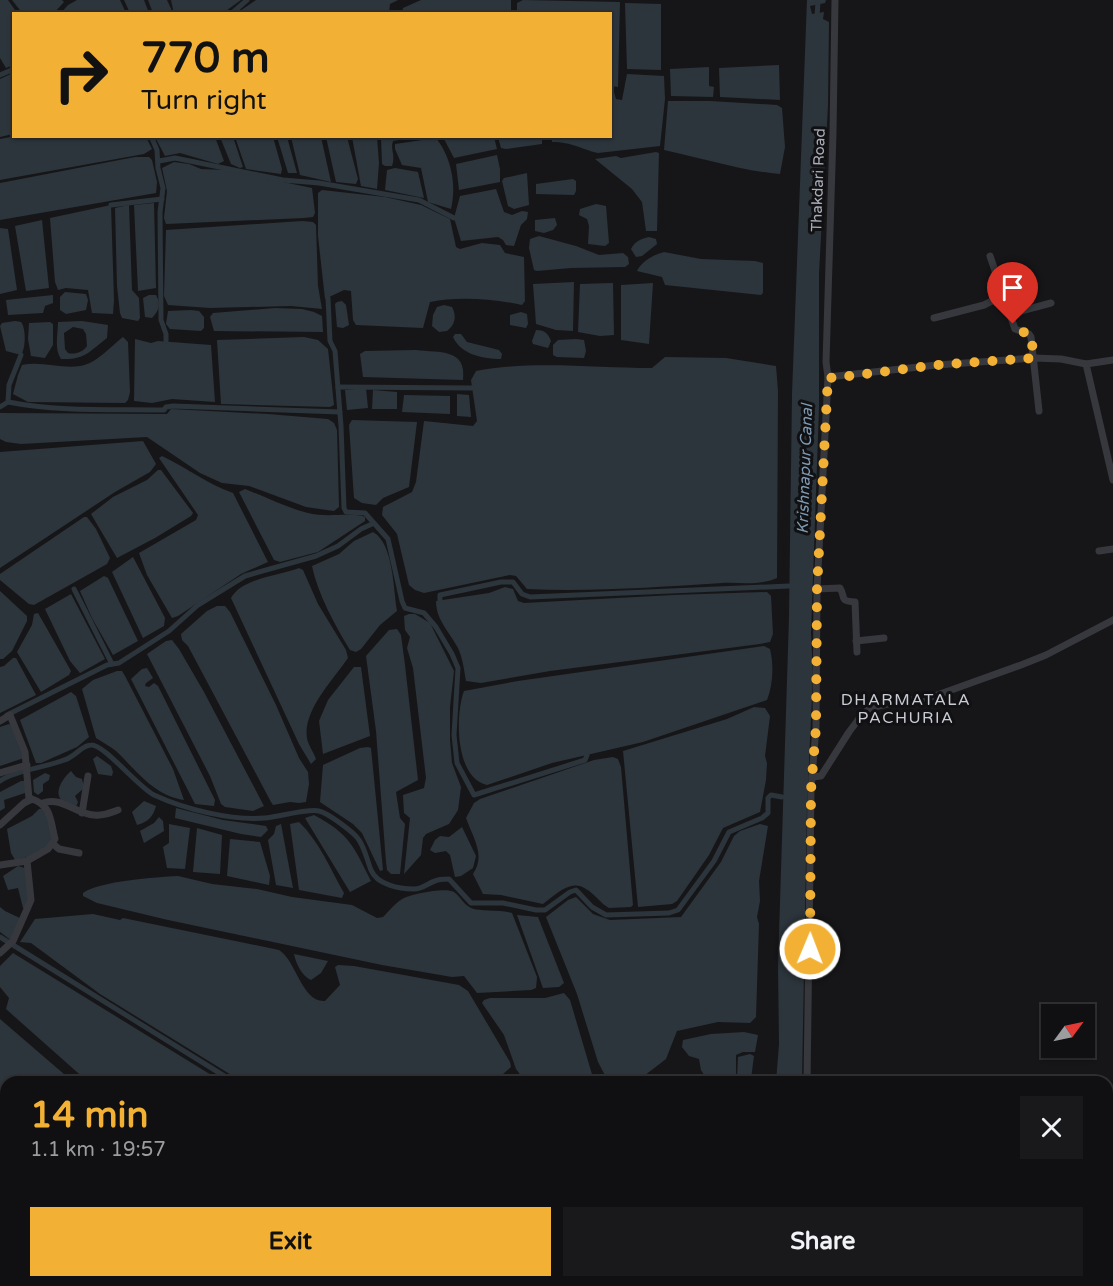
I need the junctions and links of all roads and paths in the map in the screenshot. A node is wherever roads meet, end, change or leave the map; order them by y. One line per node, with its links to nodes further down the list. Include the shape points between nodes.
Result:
1 (835, 0): 10 (street, Thakdari Road)
2 (990, 256): 3 (street)
3 (1004, 295): 5 (street); 6 (street, via 984,305)
4 (1051, 303): 5 (street)
5 (1010, 314): 7 (street, via 1015,329 1031,337)
6 (934, 318)
7 (1034, 358): 9 (street); 10 (street); 11 (street)
8 (1113, 360): 9 (street)
9 (1086, 364): 12 (street)
10 (828, 377): 15 (street, Thakdari Road)
11 (1040, 411)
12 (1113, 480)
13 (1113, 549): 14 (street)
14 (1099, 551)
15 (817, 589): 18 (street, via 840,588 844,600 855,602); 24 (street, Thakdari Road)
16 (1113, 620): 24 (street, via 1046,655 939,695 870,708 849,732 822,776)
17 (885, 639): 18 (street)
18 (856, 641): 19 (street)
19 (857, 652)
20 (0, 721): 21 (street, via 11,716)
21 (27, 769): 22 (street); 25 (street)
22 (0, 773)
23 (88, 776): 28 (street)
24 (812, 777): 35 (street, Thakdari Road)
25 (29, 800): 26 (street); 29 (street)
26 (43, 803): 28 (street, via 56,801); 30 (street, via 55,839)
27 (118, 810): 28 (street, via 100,815)
28 (82, 813)
29 (0, 825)
30 (53, 844): 31 (street); 32 (street)
31 (79, 853)
32 (27, 861): 33 (street); 34 (street, via 31,900 11,943)
33 (0, 865)
34 (0, 953)
35 (807, 1076)

